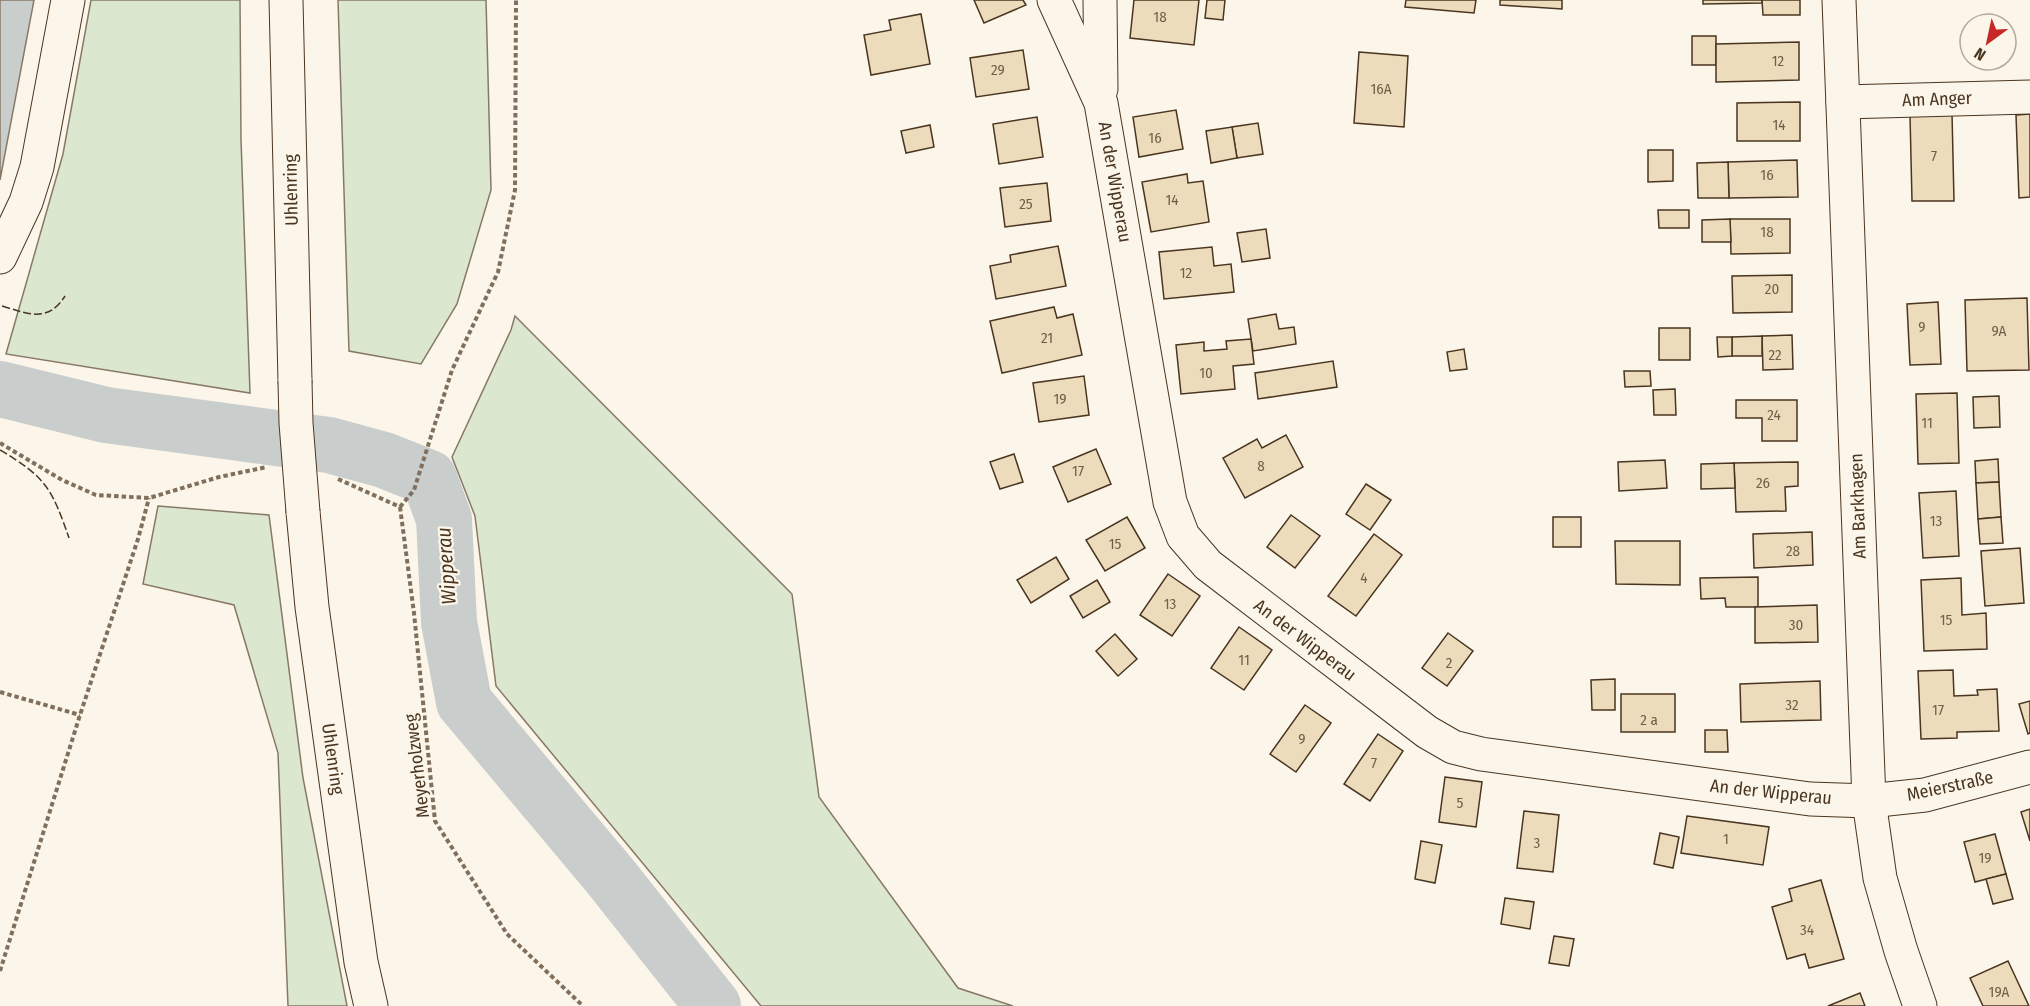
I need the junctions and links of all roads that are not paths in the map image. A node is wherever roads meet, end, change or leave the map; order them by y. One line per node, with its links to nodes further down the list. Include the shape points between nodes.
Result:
1 (68, 0): 9 (main road, via 37,167 26,202)
2 (286, 0): 12 (main road, Uhlenring, bridge, via 296,423 303,512 312,608 361,962)
3 (1054, 0): 8 (main road, An der Wipperau)
4 (1100, 0): 8 (main road, An der Wipperau)
5 (1839, 0): 7 (main road, Am Barkhagen)
6 (2030, 97): 7 (main road, Am Anger)
7 (1844, 102): 11 (main road, Am Barkhagen)
8 (1101, 103): 11 (main road, An der Wipperau, via 1170,502 1183,536 1208,566 1427,732 1453,747 1810,799)
9 (0, 257)
10 (2030, 767): 11 (main road, Meierstraße, via 1925,795)
11 (1869, 801): 13 (main road, Am Barkhagen, via 1880,878)
12 (371, 1006)
13 (1920, 1006)

